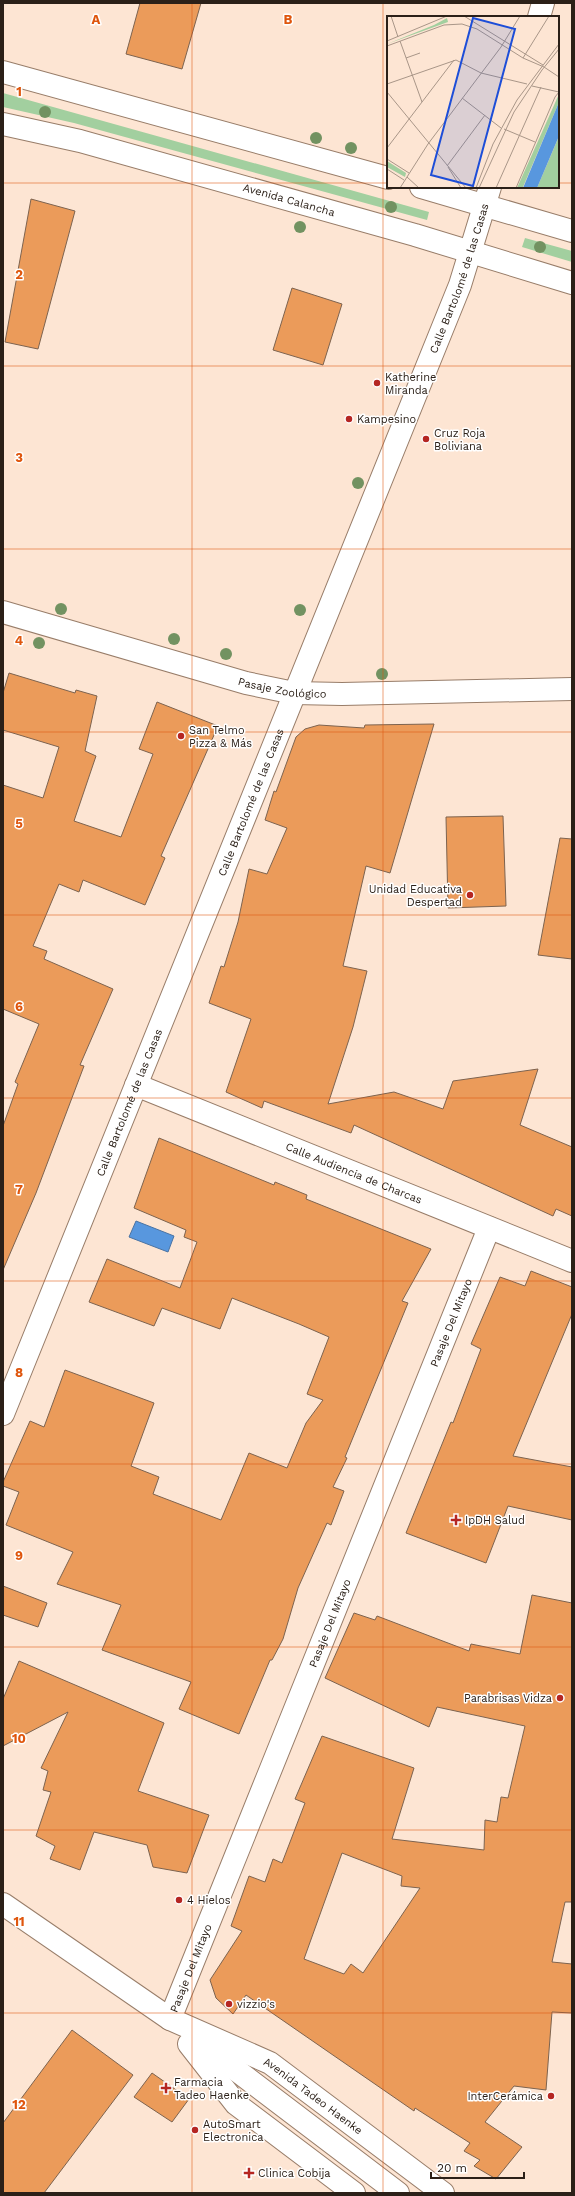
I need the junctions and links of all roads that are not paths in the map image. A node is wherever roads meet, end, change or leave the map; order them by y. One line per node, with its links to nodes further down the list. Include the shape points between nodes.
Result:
1 (543, 3): 2 (street)
2 (539, 16)
3 (3, 72): 5 (street)
4 (3, 124): 9 (street, Avenida Calancha, via 80,141)
5 (387, 178)
6 (429, 188): 7 (street)
7 (487, 196): 8 (street); 9 (street, Calle Bartolomé de las Casas)
8 (572, 231)
9 (471, 253): 10 (street, Avenida Calancha); 13 (street, Calle Bartolomé de las Casas)
10 (572, 283)
11 (3, 612): 13 (street, Pasaje Zoológico, via 246,683)
12 (572, 689): 13 (street, Pasaje Zoológico)
13 (294, 694): 14 (street, Calle Bartolomé de las Casas)
14 (136, 1085): 15 (street, Calle Audiencia de Charcas); 17 (street, Calle Bartolomé de las Casas)
15 (489, 1228): 16 (street, Calle Audiencia de Charcas); 19 (street, Pasaje Del Mitayo)
16 (572, 1261)
17 (3, 1414)
18 (3, 1904): 19 (street, Avenida Tadeo Haenke)
19 (170, 2019): 20 (street, Avenida Tadeo Haenke, via 236,2104); 21 (street); 22 (street, Avenida Tadeo Haenke, via 270,2063)
20 (354, 2193)
21 (398, 2193)
22 (443, 2193)

